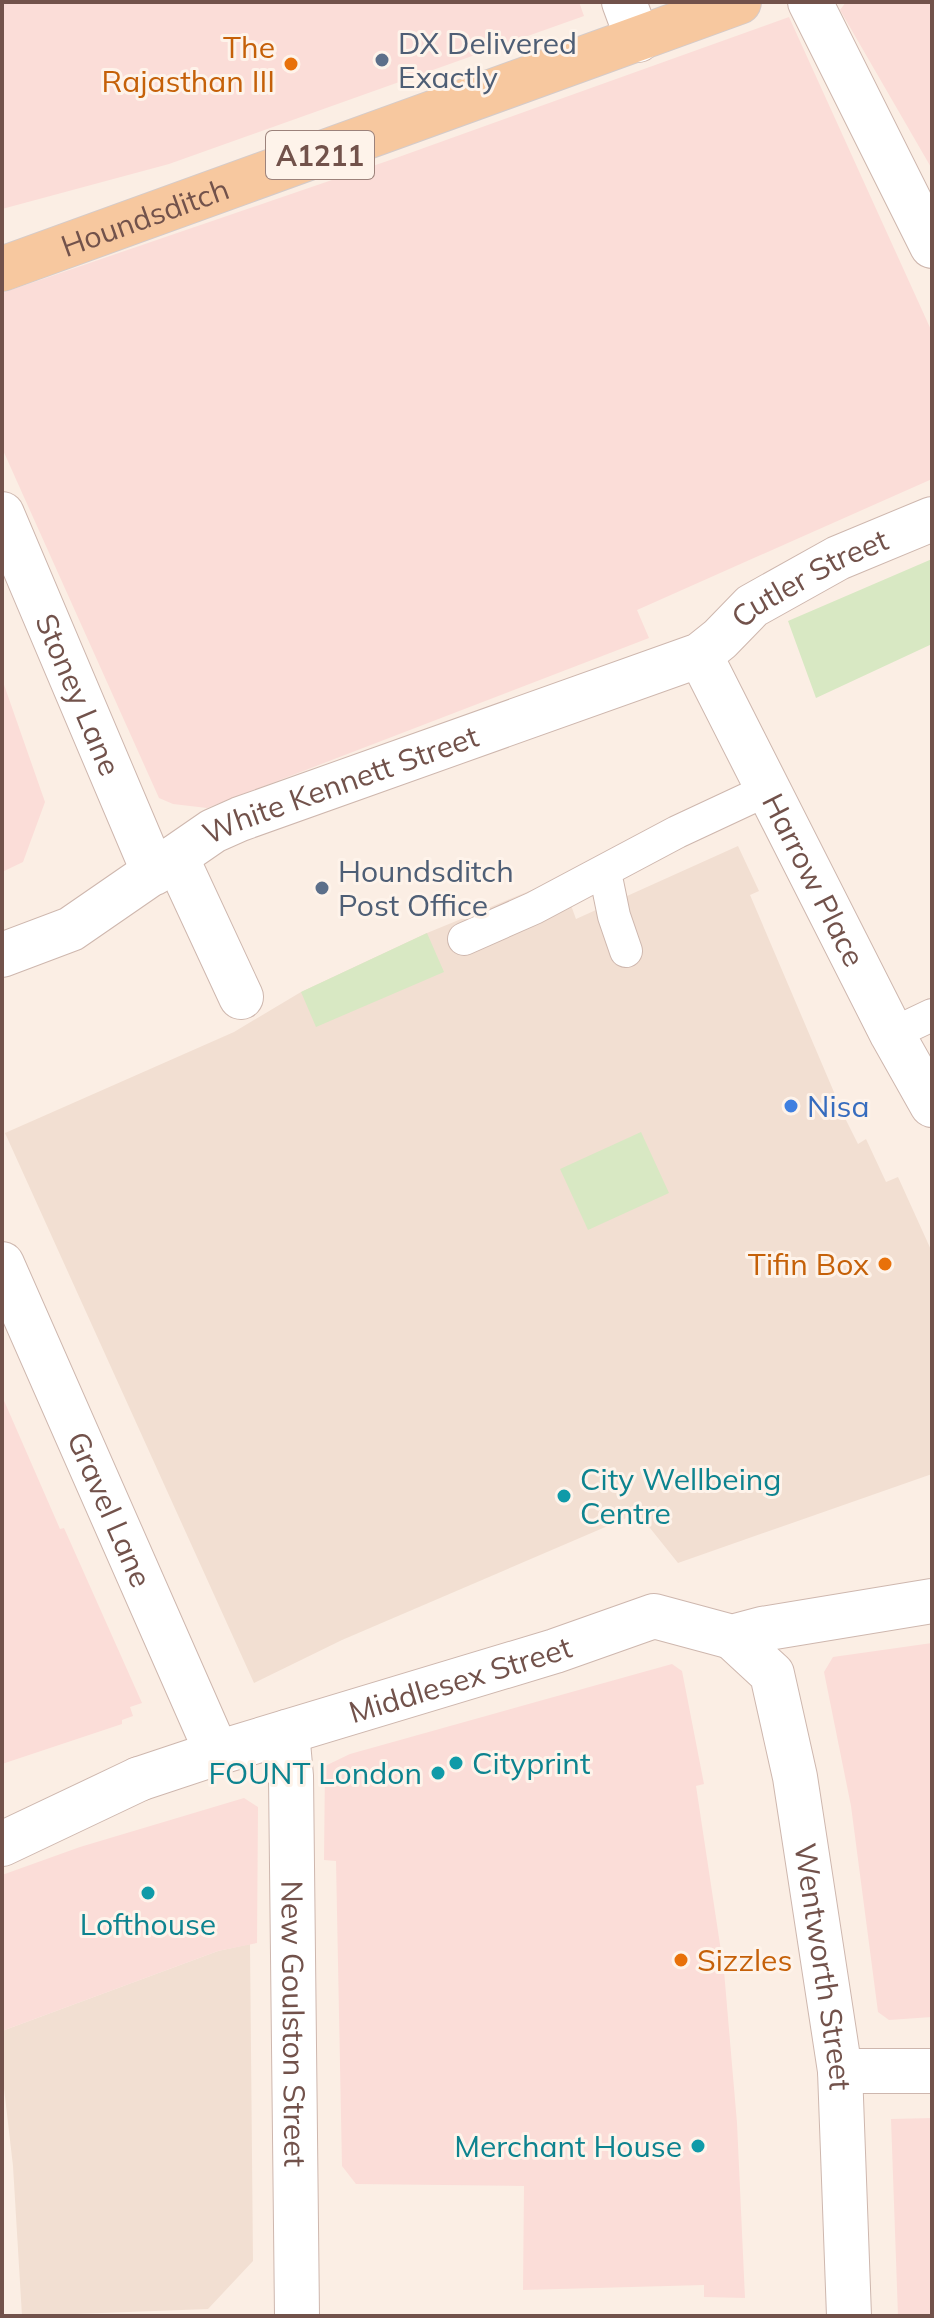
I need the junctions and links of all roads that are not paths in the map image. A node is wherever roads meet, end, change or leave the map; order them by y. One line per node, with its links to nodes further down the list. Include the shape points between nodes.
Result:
1 (739, 2): 3 (main road, Houndsditch / A1211)
2 (810, 2): 4 (street)
3 (631, 21): 5 (main road, Houndsditch / A1211)
4 (932, 246)
5 (2, 269)
6 (2, 514): 10 (street, Stoney Lane)
7 (932, 519): 8 (street, Cutler Street, via 838,558 752,606)
8 (700, 655): 9 (street, Harrow Place); 10 (street, White Kennett Street, via 240,819)
9 (767, 790): 11 (lane); 17 (street, Harrow Place)
10 (165, 865): 14 (street, White Kennett Street, via 71,929); 15 (street, Stoney Lane)
11 (605, 872): 12 (lane); 13 (lane)
12 (464, 939)
13 (626, 951)
14 (2, 955)
15 (241, 997)
16 (932, 1015): 17 (lane)
17 (892, 1034): 18 (street, Harrow Place)
18 (932, 1105)
19 (2, 1264): 23 (street, Gravel Lane)
20 (932, 1601): 21 (street, Middlesex Street)
21 (732, 1637): 22 (street, Middlesex Street, via 654,1616); 25 (street, Wentworth Street, via 772,1674 795,1777)
22 (287, 1732): 23 (street, Middlesex Street); 27 (street, New Goulston Street)
23 (217, 1753): 24 (street, Middlesex Street, via 139,1779)
24 (2, 1844)
25 (840, 2071): 26 (street); 28 (street, Wentworth Street)
26 (932, 2071)
27 (297, 2316)
28 (849, 2316)

